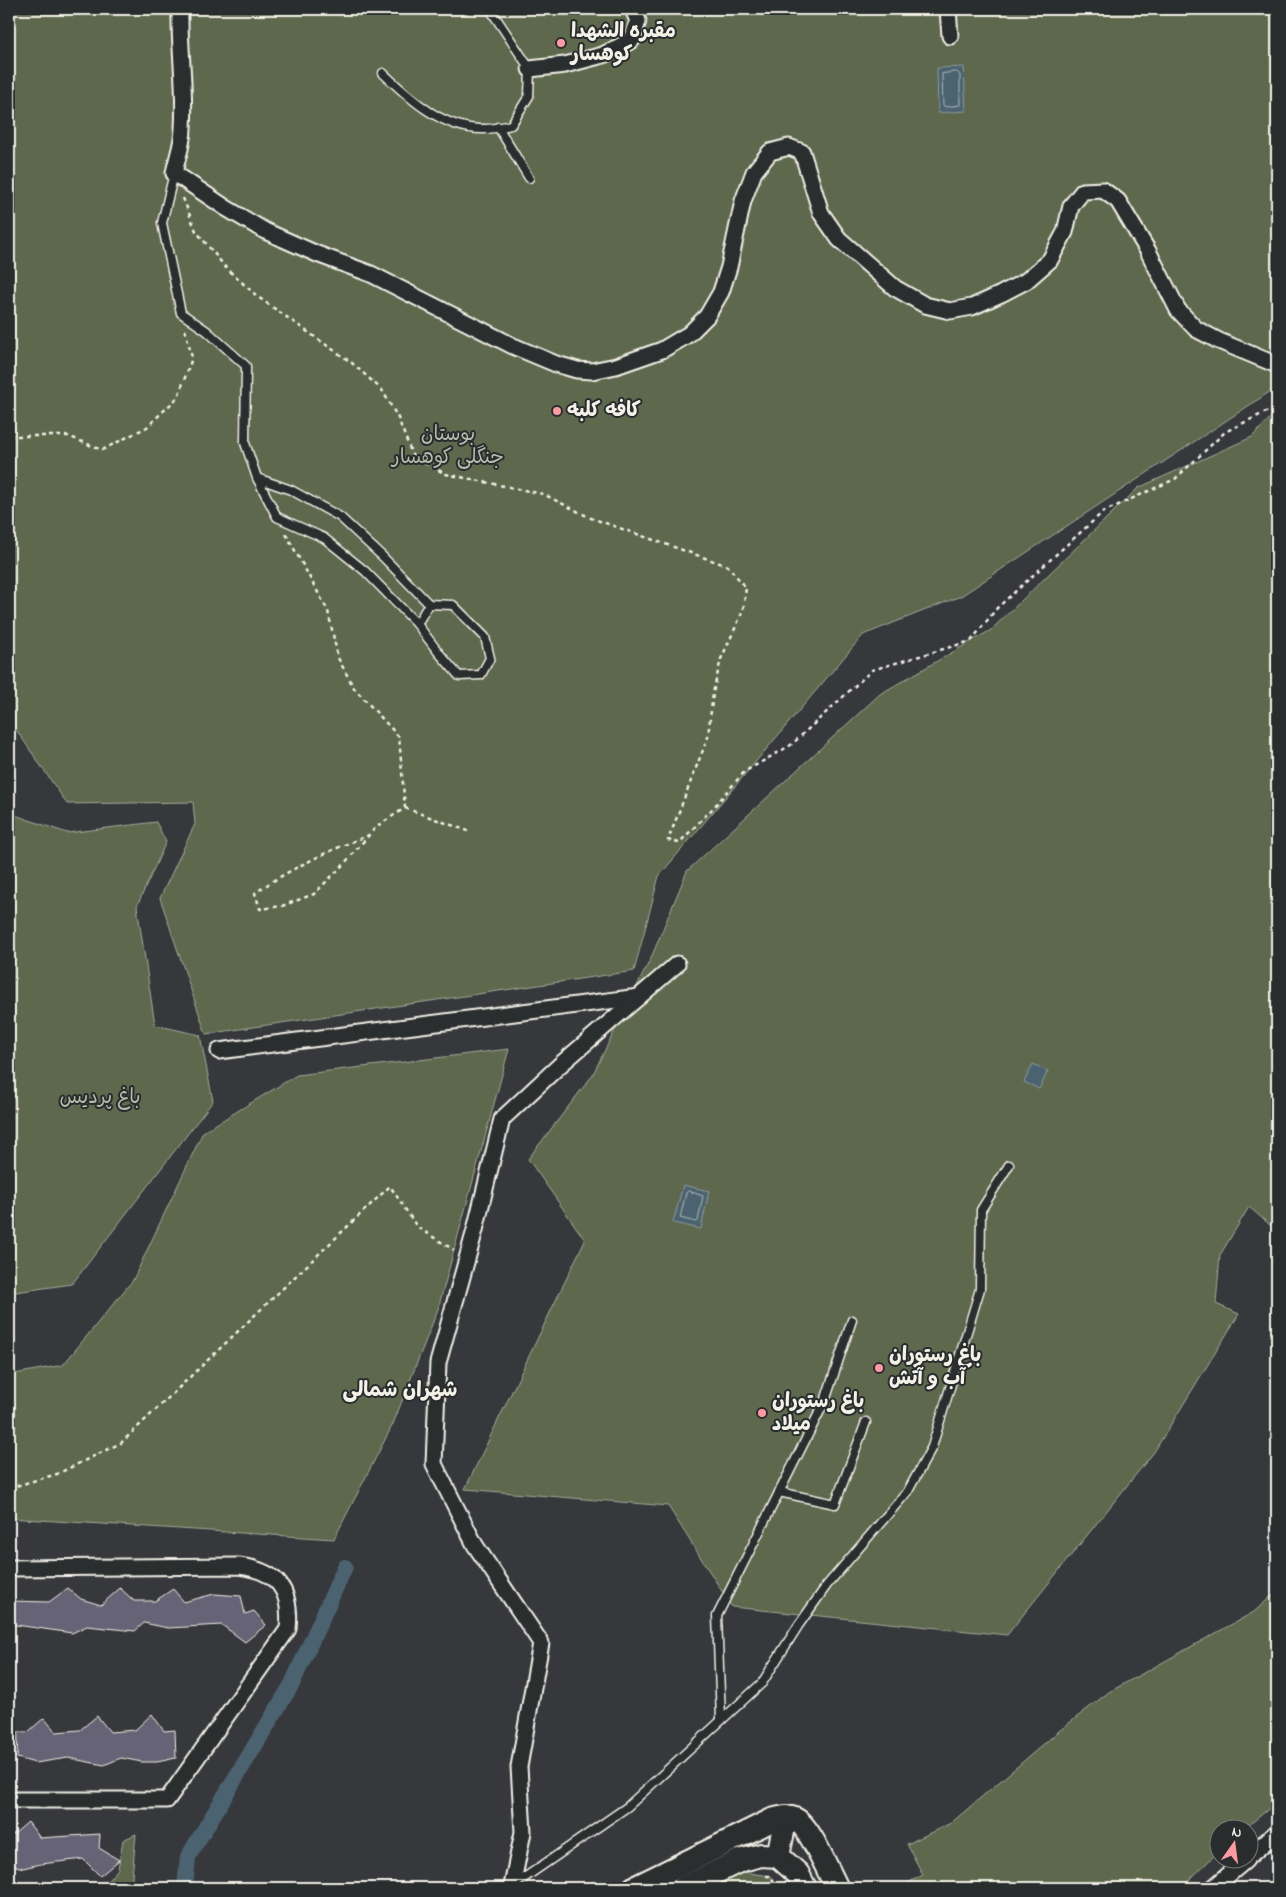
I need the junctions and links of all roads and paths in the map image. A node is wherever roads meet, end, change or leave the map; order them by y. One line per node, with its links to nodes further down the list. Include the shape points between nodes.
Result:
1 (180, 9): 9 (street, via 184,130)
2 (490, 9): 6 (lane)
3 (633, 9): 6 (street, via 638,21 632,40 603,55 565,65)
4 (948, 9): 5 (street)
5 (950, 36)
6 (530, 69): 8 (lane, via 529,96 511,126)
7 (383, 73): 8 (lane, via 411,100 452,124 483,130)
8 (498, 127): 10 (lane)
9 (174, 173): 11 (lane, via 162,223); 12 (street, via 265,231 371,274 513,346 556,364 592,371 662,350 689,334 707,316 721,292 743,201 754,172 770,152 790,146 802,152 821,213 839,238 895,288 925,305 950,311 972,307 1026,280 1050,260 1065,232 1071,206 1083,190 1103,190 1118,202 1178,310 1196,329); 13 (path, via 196,231 226,268 258,297 352,363 382,390 398,418 413,457 446,474 543,494 591,518 728,566 746,588 743,611 721,659 712,693 708,737 668,840 678,843 744,772 792,745 872,670 971,641 997,608 1103,512 1175,479 1225,432 1272,409)
10 (529, 178)
11 (181, 313): 14 (path, via 192,358 178,397 147,427 102,450 68,436); 15 (lane, via 208,331 246,366 245,443)
12 (1277, 365)
13 (1277, 402)
14 (9, 436)
15 (257, 478): 16 (lane); 17 (lane, via 291,490 340,516)
16 (277, 517): 18 (lane, via 324,538 365,571); 19 (path, via 328,611 338,658 354,688 399,737)
17 (429, 604): 18 (lane); 18 (lane, via 452,605 485,637 490,658 480,675 460,676)
18 (417, 624)
19 (405, 808): 20 (path); 21 (path)
20 (468, 831)
21 (369, 835): 21 (path, via 314,894 282,906 260,909 255,893 328,851)
22 (678, 964): 23 (street)
23 (639, 997): 24 (street); 26 (street, via 560,1064 502,1119)
24 (219, 1051)
25 (1009, 1165): 32 (lane, via 981,1210 980,1289 932,1447 908,1491 827,1585 762,1683)
26 (467, 1259): 29 (path, via 418,1227 390,1186 121,1444 57,1474); 39 (street, via 438,1363 434,1464 475,1545 541,1643 520,1767 523,1832)
27 (852, 1320): 30 (lane, via 825,1401)
28 (866, 1422): 30 (lane, via 834,1504)
29 (9, 1488)
30 (779, 1492): 32 (lane, via 718,1616)
31 (9, 1568): 33 (street, via 239,1566 258,1569 274,1578 285,1593 290,1611 288,1629 167,1800)
32 (721, 1719): 39 (lane, via 627,1807)
33 (9, 1800)
34 (786, 1817): 37 (street); 40 (street, via 772,1820); 43 (street, via 796,1819 806,1828)
35 (1277, 1832): 36 (street)
36 (1258, 1848)
37 (778, 1856): 41 (street, via 761,1855 739,1861); 42 (street, via 798,1874)
38 (1233, 1870): 44 (street)
39 (511, 1887)
40 (634, 1888)
41 (683, 1888)
42 (805, 1888)
43 (837, 1888)
44 (1213, 1888)

